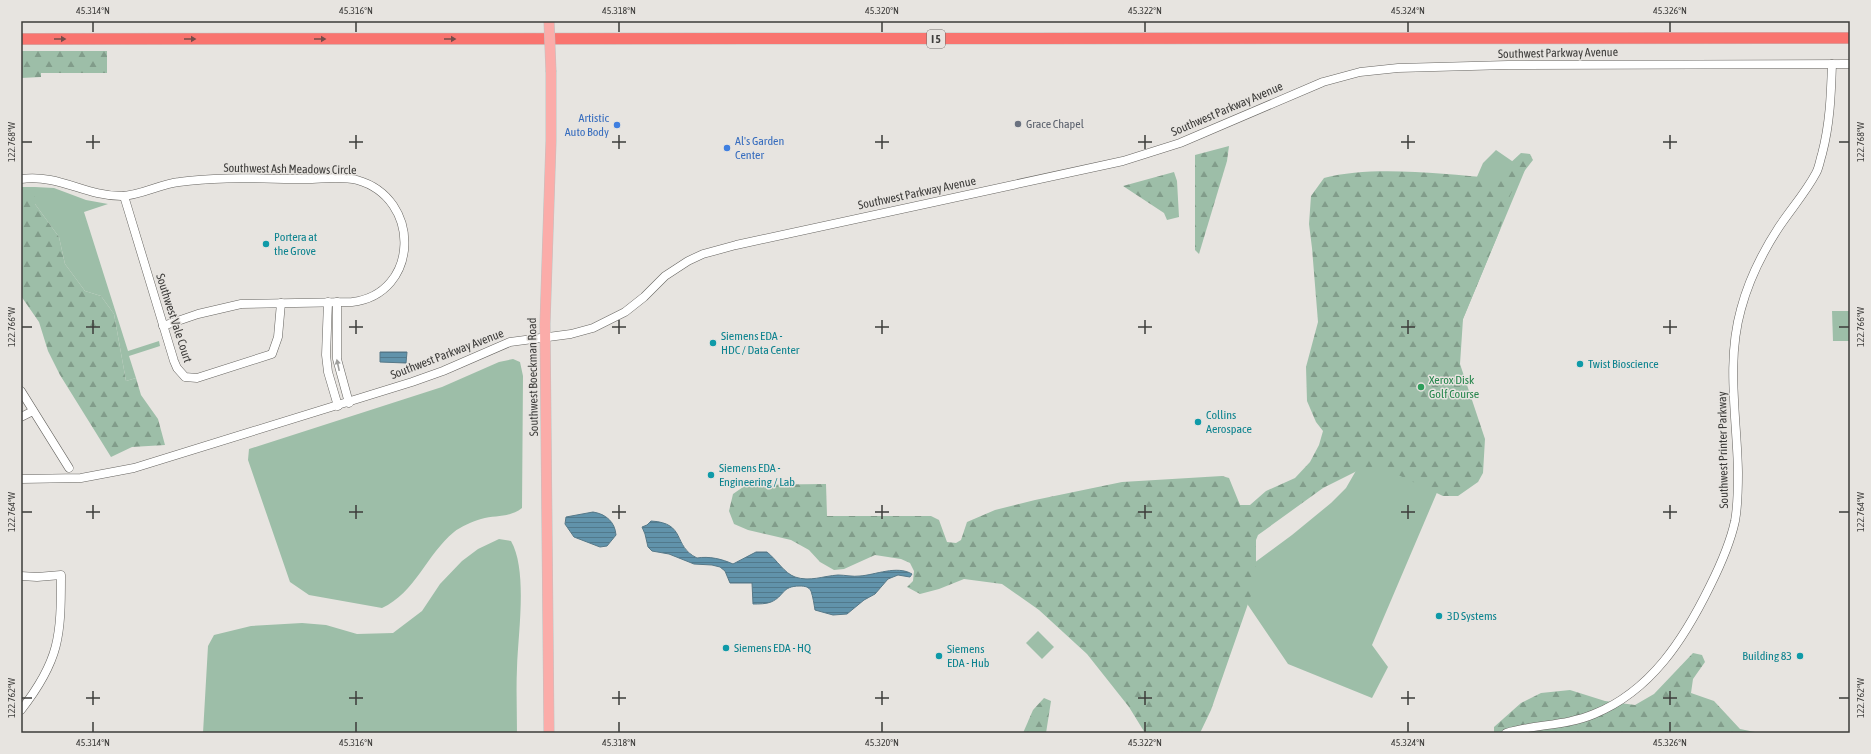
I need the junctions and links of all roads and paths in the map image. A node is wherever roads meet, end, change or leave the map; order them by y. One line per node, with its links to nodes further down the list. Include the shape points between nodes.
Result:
1 (550, 21): 12 (main road, Southwest Boeckman Road, bridge, via 551,141)
2 (1850, 38): 3 (highway, I 5, one-way to 2)
3 (21, 39)
4 (1832, 64): 5 (street, Southwest Parkway Avenue); 12 (street, Southwest Parkway Avenue, via 1508,65 1376,69 1352,73 1323,82 1180,143 1128,159 703,254 671,272 625,312 608,321 583,331); 23 (street, Southwest Printer Parkway, via 1826,139 1817,172 1778,228 1751,276 1738,321 1734,362 1738,497 1730,537 1715,577 1677,644 1638,688 1610,706 1585,717)
5 (1850, 64)
6 (21, 179): 7 (street, Southwest Ash Meadows Circle, via 58,180 94,193)
7 (124, 196): 9 (street, Southwest Ash Meadows Circle, via 178,182 218,179 352,179 376,188 392,202 402,220 405,243 402,262 391,281 375,295 362,300); 11 (street, Southwest Vale Court)
8 (328, 302): 9 (street, Southwest Ash Meadows Circle); 10 (street, Southwest Ash Meadows Circle); 15 (street, via 326,355)
9 (337, 302): 14 (street, one-way to 9, via 337,359)
10 (281, 303): 11 (street, Southwest Ash Meadows Circle, via 221,308); 11 (street, Southwest Vale Court, via 278,337 272,354 197,378 185,377 177,368)
11 (163, 326)
12 (546, 337): 14 (street, Southwest Parkway Avenue, via 506,344 439,373); 22 (main road, Southwest Boeckman Road)
13 (21, 391): 16 (street)
14 (349, 403): 15 (street, Southwest Parkway Avenue)
15 (338, 406): 19 (street, Southwest Parkway Avenue, via 123,471 73,478)
16 (33, 411): 17 (street); 18 (street)
17 (21, 417)
18 (69, 468)
19 (21, 479)
20 (21, 576): 21 (street, via 61,575 61,622 56,648 46,674)
21 (21, 710)
22 (549, 733)
23 (1506, 733)

